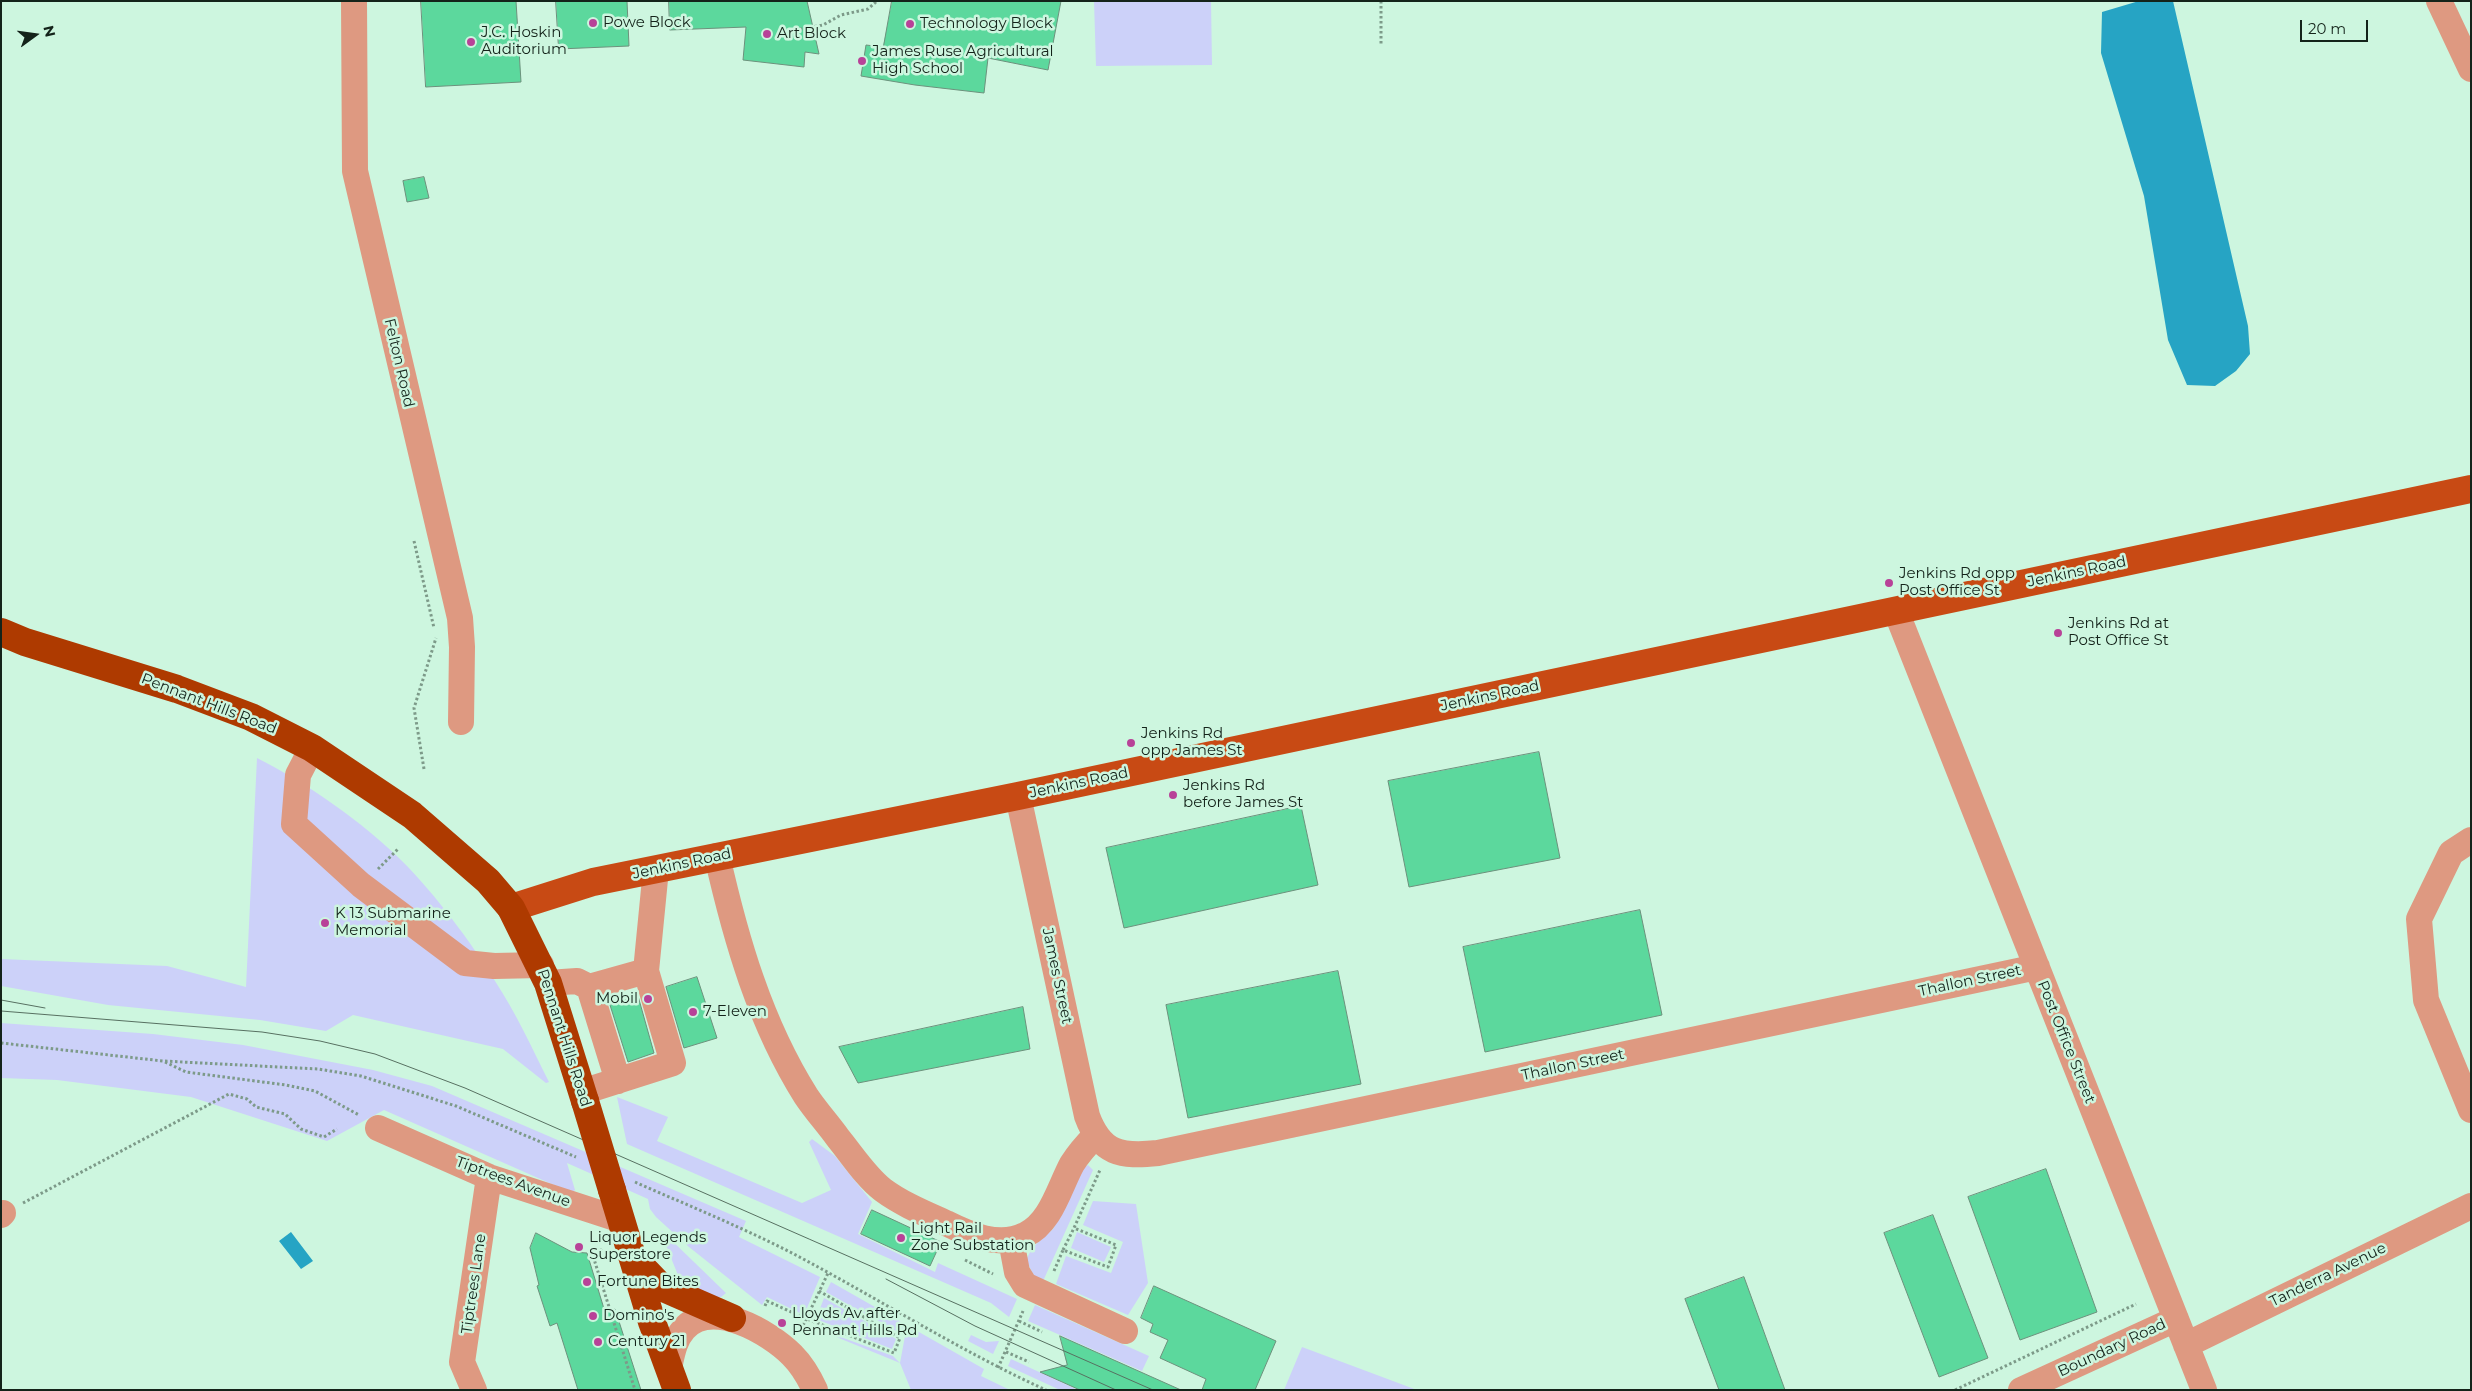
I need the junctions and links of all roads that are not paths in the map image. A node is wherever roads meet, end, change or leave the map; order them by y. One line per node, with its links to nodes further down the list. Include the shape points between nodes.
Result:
1 (354, 1): 7 (street, Felton Road, via 355,171 460,618)
2 (2438, 1): 3 (street)
3 (2471, 69)
4 (2471, 489): 5 (main road, Jenkins Road)
5 (1896, 611): 9 (main road, Jenkins Road); 14 (street, Post Office Street)
6 (1, 632): 8 (highway, Pennant Hills Road, via 177,689 251,717)
7 (461, 722)
8 (312, 748): 13 (highway, Pennant Hills Road, via 412,815 488,880); 16 (street, via 298,775 294,824 361,885 465,963)
9 (1018, 796): 11 (main road, Jenkins Road); 22 (street, James Street, via 1084,1102)
10 (2471, 840): 20 (street, via 2451,853 2419,919 2426,1000)
11 (717, 856): 12 (main road, Jenkins Road); 26 (street, via 747,970 780,1050 807,1097 835,1134 881,1189 905,1204 977,1236)
12 (656, 869): 13 (main road, Jenkins Road, via 567,889); 15 (street)
13 (511, 908): 16 (highway, Pennant Hills Road)
14 (2037, 967): 22 (street, Thallon Street, via 1158,1153 1134,1155); 29 (street, Post Office Street)
15 (646, 971): 17 (street); 18 (street, via 673,1063)
16 (544, 974): 17 (street); 19 (highway, Pennant Hills Road)
17 (590, 987): 18 (street)
18 (618, 1081): 19 (street)
19 (583, 1096): 25 (highway, Pennant Hills Road, bridge)
20 (2471, 1110)
21 (378, 1128): 23 (street, Tiptrees Avenue)
22 (1103, 1142): 26 (street, via 1077,1157 1044,1221 1026,1235)
23 (489, 1177): 25 (street, Tiptrees Avenue); 33 (street, Tiptrees Lane, via 462,1362)
24 (2471, 1206): 31 (street, Tanderra Avenue)
25 (621, 1220): 27 (highway, Pennant Hills Road)
26 (1011, 1240): 30 (street, via 1017,1272 1025,1285)
27 (633, 1256): 28 (highway, via 661,1287); 32 (highway, Pennant Hills Road)
28 (732, 1318): 32 (street, via 704,1318 689,1324 677,1340); 34 (street, via 784,1347 802,1366)
29 (2176, 1319): 31 (street, Post Office Street); 35 (street, Boundary Road)
30 (1125, 1332)
31 (2186, 1345): 36 (street, Post Office Street)
32 (673, 1379)
33 (474, 1390)
34 (815, 1390)
35 (2021, 1390)
36 (2204, 1390)

